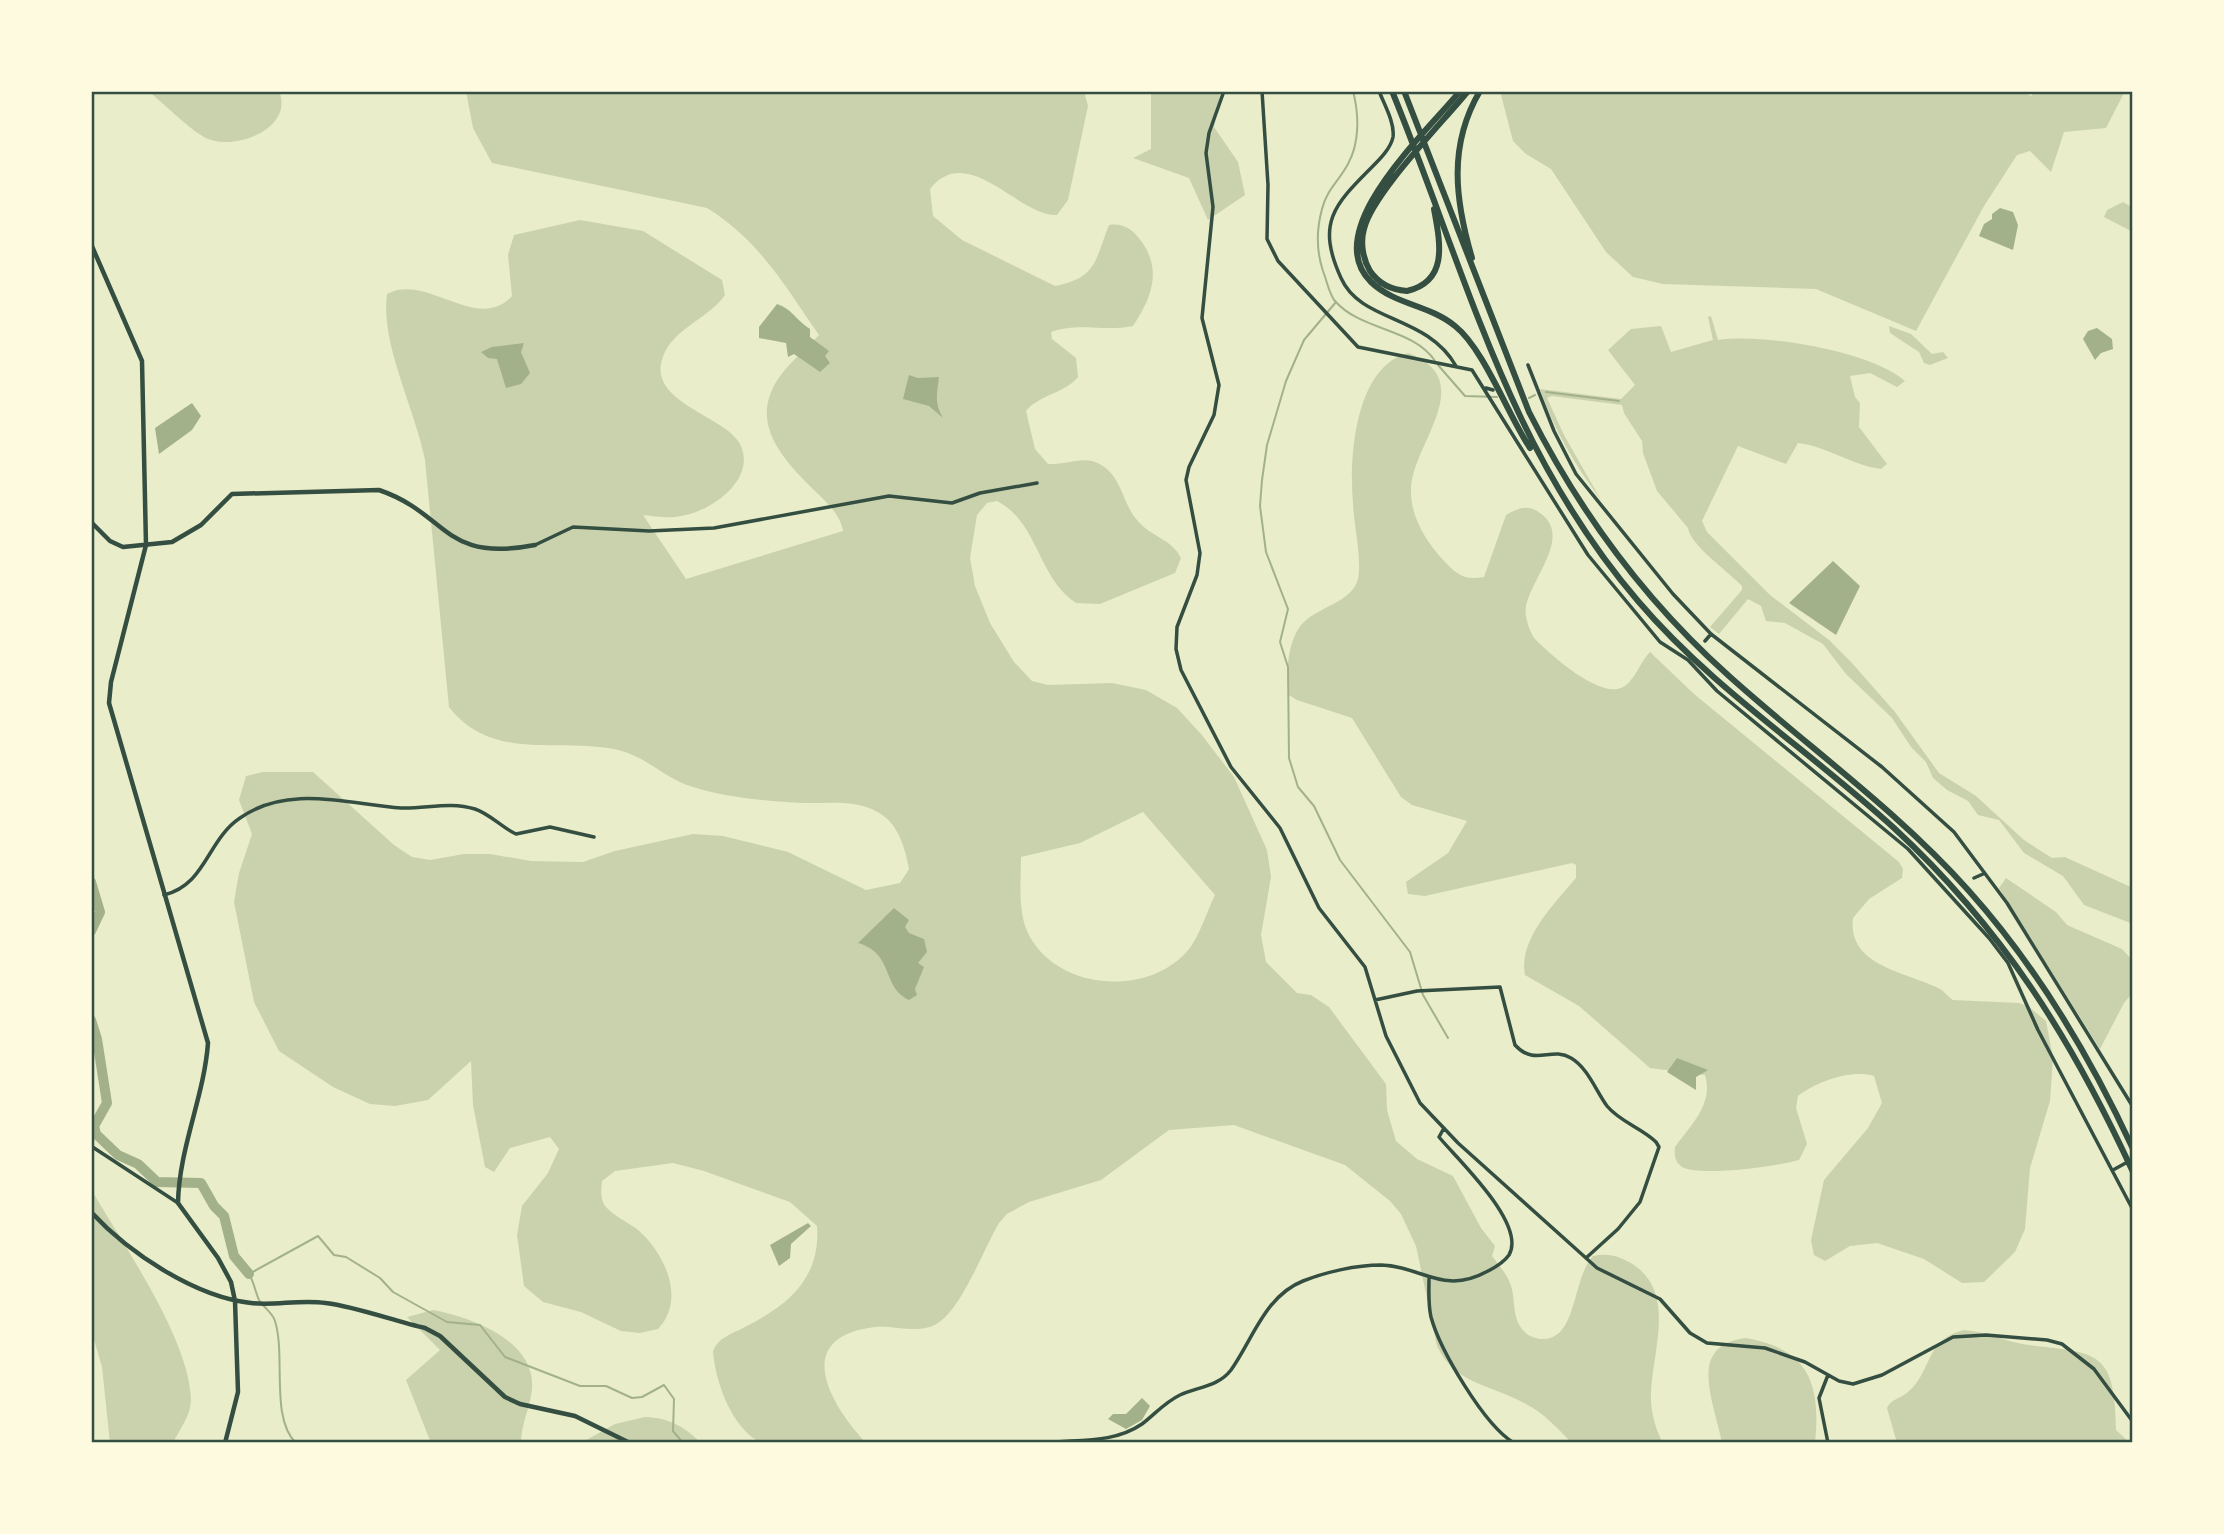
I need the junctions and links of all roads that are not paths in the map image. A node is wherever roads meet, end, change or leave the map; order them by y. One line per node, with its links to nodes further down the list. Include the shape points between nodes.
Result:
1 (1224, 91): 31 (street, via 1206,153 1213,207 1202,318 1219,385 1214,415 1186,480 1200,553 1197,575 1177,627 1176,649 1181,670 1231,767 1280,828 1319,908 1365,967)
2 (1262, 91): 17 (street, via 1266,239 1278,261 1358,347)
3 (1379, 91): 17 (street, via 1393,138 1334,209 1329,233 1333,256 1342,282 1359,301 1425,332)
4 (1392, 91): 11 (highway)
5 (1404, 91): 15 (highway)
6 (1460, 91): 9 (highway)
7 (1468, 91): 9 (highway)
8 (1480, 91): 15 (highway, via 1461,131 1457,181 1467,240)
9 (1441, 120): 10 (highway)
10 (1399, 169): 11 (highway, via 1371,210 1362,237 1368,268 1391,288 1417,288 1436,270 1440,246); 21 (highway, via 1363,213 1357,232 1360,264 1382,291 1457,327 1517,430)
11 (1431, 194): 21 (highway, via 1504,387)
12 (91, 244): 14 (street)
13 (91, 260): 14 (street)
14 (98, 260): 23 (street, via 142,361)
15 (1486, 306): 35 (highway, via 1548,450 1622,564 1729,676 1899,820 1968,890 2058,1009)
16 (1528, 365): 25 (street, via 1535,391 1576,474 1658,578)
17 (1456, 366): 19 (street, via 1472,370)
18 (1493, 390): 19 (street)
19 (1487, 391): 37 (street, via 1588,555 1660,642 1688,660 1717,691 1908,849 2007,964 2043,1041)
20 (1037, 483): 24 (street, via 952,503 888,496 714,528 573,527)
21 (1566, 502): 38 (highway, via 1613,571 1665,632 1893,827 1989,926 2056,1024)
22 (91, 523): 23 (street, via 123,547)
23 (146, 545): 24 (street, via 187,536 232,494 367,490 394,496 458,542 484,550); 30 (street, via 109,704)
24 (535, 545)
25 (1712, 634): 26 (street); 28 (street, via 1918,798 1954,832)
26 (1705, 640)
27 (594, 836): 30 (street, via 550,827 516,834 486,814 460,806 400,808 296,799 239,818 187,886)
28 (1983, 874): 29 (street); 32 (street, via 2007,903)
29 (1974, 878)
30 (164, 895): 39 (street, via 208,1043)
31 (1375, 1000): 33 (street, via 1404,1075 1420,1103); 42 (street, via 1417,991 1500,987 1515,1045 1521,1051 1574,1059 1609,1109 1658,1144 1640,1202)
32 (2133, 1107)
33 (1444, 1128): 42 (street); 43 (street, via 1439,1137 1485,1188 1513,1240 1508,1257 1485,1273 1460,1280)
34 (91, 1146): 39 (street)
35 (2133, 1149)
36 (2133, 1159): 37 (street)
37 (2114, 1168): 40 (street)
38 (2133, 1172)
39 (178, 1203): 44 (street, via 218,1258)
40 (2133, 1210)
41 (91, 1212): 44 (street, via 115,1237 162,1269)
42 (1586, 1258): 45 (street, via 1660,1299 1690,1332 1707,1343 1765,1348)
43 (1429, 1279): 49 (street, via 1382,1265 1343,1270 1296,1284 1274,1302 1231,1369 1217,1382 1177,1396 1141,1424 1118,1435); 50 (street, via 1430,1313 1441,1342 1488,1420)
44 (236, 1301): 47 (street, via 238,1392); 48 (street, via 328,1303 425,1328 440,1336 505,1397 575,1416)
45 (1828, 1375): 46 (street, via 1853,1384 1867,1382 1953,1337 1968,1334 2047,1340 2062,1344 2094,1369); 51 (street, via 1819,1398)
46 (2133, 1423)
47 (225, 1443)
48 (630, 1443)
49 (1044, 1443)
50 (1514, 1443)
51 (1828, 1443)

